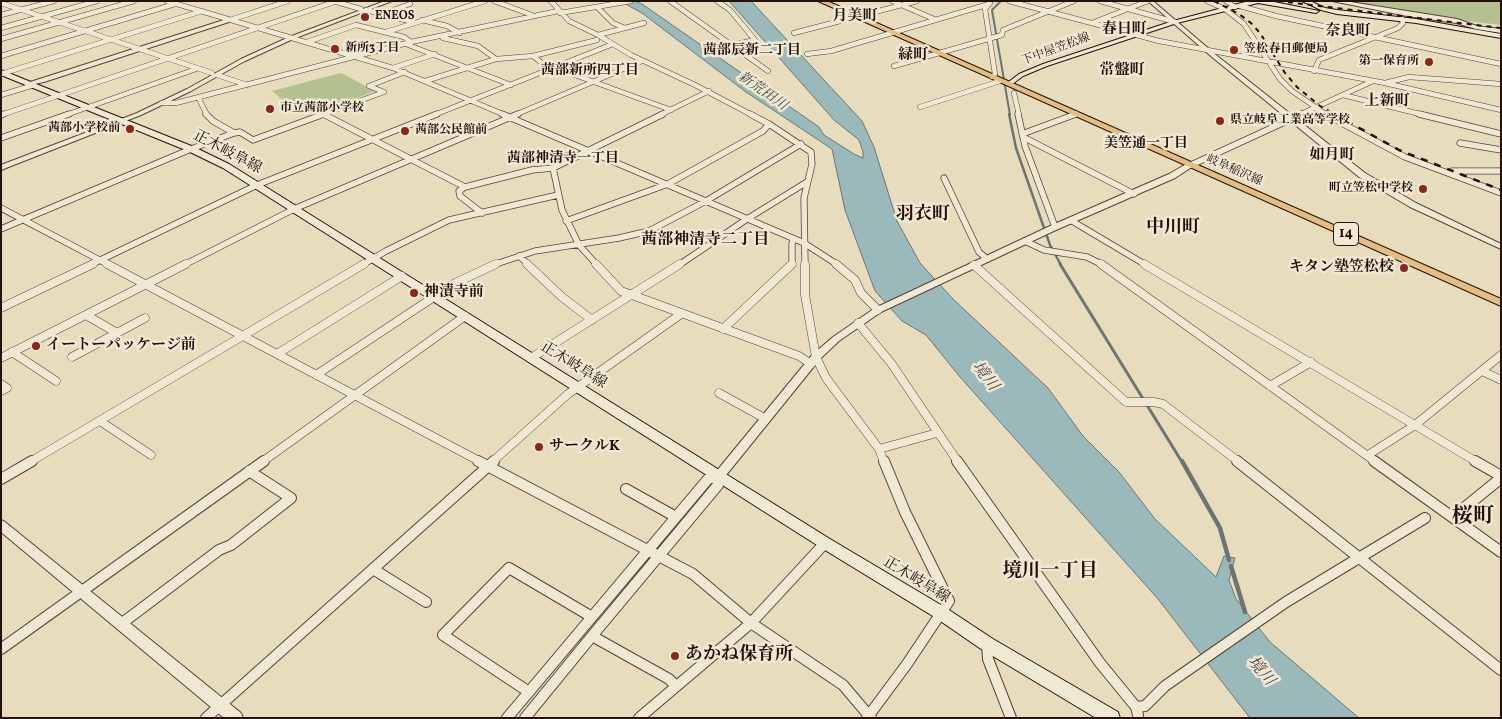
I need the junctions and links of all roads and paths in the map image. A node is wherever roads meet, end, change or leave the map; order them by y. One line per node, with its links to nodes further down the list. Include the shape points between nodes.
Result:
1 (54, 1): 37 (street)
2 (97, 1): 46 (street)
3 (134, 1): 54 (street)
4 (167, 1): 29 (street)
5 (288, 1): 48 (street)
6 (335, 1): 33 (street); 58 (street)
7 (382, 1): 33 (street)
8 (390, 1): 33 (street)
9 (485, 1): 50 (street)
10 (494, 1): 44 (street)
11 (551, 1): 42 (street)
12 (631, 1): 32 (street)
13 (670, 1): 79 (street)
14 (717, 1): 79 (street, via 730,10 755,40)
15 (821, 1): 47 (main road, 岐阜稲沢線 / 14)
16 (892, 1): 31 (street)
17 (917, 1): 31 (street)
18 (1009, 1): 40 (street)
19 (1074, 1): 40 (street)
20 (1100, 1): 34 (street)
21 (1149, 1): 34 (street); 53 (street)
22 (1207, 1): 35 (street)
23 (1226, 1): 28 (street)
24 (1305, 1): 36 (main road)
25 (1334, 1): 61 (street)
26 (1, 2): 37 (street)
27 (991, 2): 49 (street); 71 (street, via 985,9)
28 (1248, 3): 35 (main road, 下中屋笠松線); 36 (main road, 下中屋笠松線); 72 (street)
29 (175, 4): 39 (street); 60 (street)
30 (410, 4): 43 (street)
31 (900, 5): 47 (street); 49 (street)
32 (597, 7): 42 (street); 59 (street, via 613,23)
33 (364, 9): 43 (street); 68 (street)
34 (1127, 9): 53 (street); 56 (street)
35 (1225, 9): 53 (main road, 下中屋笠松線); 91 (street, via 1244,24)
36 (1323, 9): 51 (main road)
37 (23, 10): 45 (street); 46 (street)
38 (254, 10): 41 (street)
39 (202, 11): 48 (street); 74 (street)
40 (1048, 11): 56 (street); 71 (street)
41 (239, 12)
42 (559, 12): 44 (street); 70 (street)
43 (382, 14): 52 (street)
44 (532, 15): 64 (street)
45 (1, 16)
46 (42, 17): 54 (street); 57 (street)
47 (856, 17): 63 (main road, 岐阜稲沢線 / 14); 65 (street)
48 (228, 19): 58 (street); 80 (street)
49 (934, 19): 63 (street)
50 (422, 20): 52 (street); 64 (street)
51 (1402, 20): 67 (main road); 72 (street, via 1398,28)
52 (414, 22): 62 (street)
53 (1174, 22): 66 (main road, 下中屋笠松線); 81 (street)
54 (60, 23): 60 (street); 73 (street)
55 (644, 23): 59 (street)
56 (1092, 23): 66 (street)
57 (1, 28)
58 (257, 28): 68 (street); 88 (street)
59 (625, 28): 70 (street)
60 (84, 31): 74 (street); 85 (street)
61 (1501, 31)
62 (386, 32): 75 (street, via 356,24); 76 (street)
63 (890, 32): 83 (street, via 832,51); 84 (main road, 岐阜稲沢線 / 14)
64 (460, 33): 69 (street)
65 (794, 33)
66 (1136, 35): 81 (street); 107 (main road, 下中屋笠松線)
67 (1501, 36)
68 (289, 37): 75 (street); 102 (street)
69 (441, 37): 76 (street); 89 (street, via 478,46)
70 (598, 38): 77 (street); 86 (street)
71 (990, 38): 84 (street); 103 (street, via 995,74)
72 (1374, 38): 92 (street); 99 (street, via 1326,56 1319,60)
73 (1, 40)
74 (111, 40): 80 (street); 101 (street)
75 (307, 42): 87 (street)
76 (411, 42): 78 (street)
77 (611, 43): 90 (street); 95 (street)
78 (404, 44): 82 (street); 87 (street)
79 (732, 45): 98 (street)
80 (137, 49): 88 (street); 109 (street)
81 (1209, 50): 91 (street); 130 (street)
82 (436, 54): 94 (street); 96 (street)
83 (807, 54)
84 (939, 54): 93 (street); 103 (main road, 岐阜稲沢線 / 14)
85 (1, 56)
86 (533, 56): 89 (street); 95 (street)
87 (356, 57): 96 (street); 111 (street)
88 (167, 59): 97 (street); 116 (street)
89 (496, 59): 94 (street)
90 (642, 61): 105 (street); 113 (street)
91 (1270, 62): 99 (street); 123 (street, via 1280,79)
92 (1501, 64)
93 (894, 66)
94 (465, 67): 104 (street); 112 (street)
95 (554, 67): 105 (street); 112 (street)
96 (393, 68): 100 (street)
97 (196, 69): 102 (street); 121 (street)
98 (768, 71)
99 (1314, 71): 106 (street)
100 (406, 72): 104 (street); 126 (street, via 369,86 384,92)
101 (2, 73): 109 (main road, 正木岐阜線)
102 (214, 74): 111 (street); 120 (street); 131 (street)
103 (992, 77): 107 (main road, 岐阜稲沢線 / 14)
104 (425, 81): 119 (street)
105 (592, 81): 124 (street); 129 (street)
106 (1373, 81): 108 (street); 117 (street)
107 (1004, 82): 122 (street); 127 (main road, 岐阜稲沢線 / 14)
108 (1386, 83): 110 (street, via 1409,77); 125 (street)
109 (32, 84): 115 (street); 116 (main road, 正木岐阜線)
110 (1501, 84)
111 (246, 85): 118 (street)
112 (511, 85): 119 (street)
113 (708, 92): 124 (street); 132 (street)
114 (1014, 94): 135 (street)
115 (1, 95)
116 (60, 95): 121 (main road, 正木岐阜線); 128 (street)
117 (1343, 95): 123 (street); 134 (street)
118 (198, 97): 120 (street); 133 (street, via 206,114)
119 (470, 101): 129 (street); 137 (street)
120 (162, 103): 131 (street)
121 (89, 107): 131 (main road, 正木岐阜線); 136 (street)
122 (920, 107)
123 (1316, 108): 130 (street); 156 (street, via 1393,152)
124 (671, 110): 142 (street)
125 (1501, 110)
126 (323, 114): 133 (street, via 252,140 240,132); 137 (street)
127 (1076, 114): 135 (street); 145 (main road, 岐阜稲沢線 / 14)
128 (1, 115)
129 (509, 117): 142 (street); 143 (street)
130 (1292, 119): 145 (street); 174 (street, via 1384,189)
131 (120, 120): 140 (main road, 正木岐阜線); 144 (street); 146 (street)
132 (769, 124): 139 (street); 152 (street, via 763,131)
133 (234, 133): 140 (street)
134 (1501, 134)
135 (1023, 135): 157 (street); 168 (street)
136 (1, 138)
137 (374, 140): 143 (street); 153 (street)
138 (1460, 143): 141 (street)
139 (801, 144): 151 (street, via 811,152 812,159); 160 (street)
140 (191, 149): 153 (main road, 正木岐阜線); 165 (street)
141 (1501, 150)
142 (588, 151): 147 (street); 152 (street)
143 (410, 159): 154 (street); 162 (street)
144 (1, 164)
145 (1191, 165): 157 (street); 184 (main road, 岐阜稲沢線 / 14)
146 (1, 168)
147 (553, 168): 154 (street); 158 (street)
148 (1452, 171): 149 (street)
149 (1501, 172)
150 (944, 178): 177 (street, via 980,252)
151 (806, 182): 155 (street); 159 (street)
152 (668, 184): 160 (street); 166 (street)
153 (257, 185): 162 (main road, 正木岐阜線); 178 (street)
154 (465, 187): 163 (street, via 459,191 460,196)
155 (795, 188): 159 (street); 164 (street)
156 (1501, 193)
157 (1134, 194): 167 (street)
158 (558, 195): 163 (street); 166 (street)
159 (804, 198): 172 (street)
160 (706, 201): 164 (street); 173 (street, via 639,234)
161 (1, 208): 165 (street)
162 (294, 209): 176 (main road, 正木岐阜線); 181 (street)
163 (482, 213): 176 (street, via 449,220)
164 (747, 219): 170 (street); 182 (street)
165 (23, 220): 169 (street); 178 (street)
166 (566, 220): 173 (street)
167 (1072, 221): 168 (street); 203 (street)
168 (1054, 228): 171 (street)
169 (1, 229)
170 (794, 239): 172 (street); 193 (street, via 792,265)
171 (1025, 241): 177 (street); 209 (street, via 1044,250 1097,261)
172 (804, 243): 186 (street, via 844,269 855,280 861,293); 202 (street, via 805,295)
173 (579, 245): 175 (street); 182 (street, via 621,291)
174 (1501, 247)
175 (519, 256): 183 (street, via 455,283); 191 (street)
176 (373, 258): 180 (main road, 正木岐阜線); 195 (street)
177 (987, 259): 179 (street)
178 (101, 260): 181 (street); 185 (street)
179 (974, 265): 186 (street); 235 (street, via 1126,402 1154,402 1172,409)
180 (402, 276): 183 (main road, 正木岐阜線); 197 (street)
181 (145, 285): 188 (street); 195 (street)
182 (629, 295): 187 (street); 191 (street)
183 (434, 296): 189 (main road, 正木岐阜線); 205 (street)
184 (1501, 303)
185 (1, 308)
186 (880, 308): 192 (street)
187 (681, 314): 193 (street); 210 (street)
188 (86, 315): 194 (street); 196 (street)
189 (466, 316): 201 (main road, 正木岐阜線); 213 (street)
190 (145, 318): 194 (street)
191 (592, 320): 201 (street)
192 (858, 323): 202 (street); 217 (street, via 891,363)
193 (723, 329): 202 (street)
194 (117, 333): 199 (street)
195 (242, 336): 197 (street); 215 (street)
196 (12, 352): 200 (street); 207 (street)
197 (276, 354): 205 (street)
198 (1501, 355): 204 (street)
199 (72, 357)
200 (1, 358)
201 (531, 358): 210 (main road, 正木岐阜線)
202 (813, 360): 214 (street); 218 (street)
203 (1311, 362): 209 (street); 216 (street)
204 (1482, 371): 206 (street); 216 (street)
205 (316, 375): 213 (street)
206 (1501, 380)
207 (56, 381)
208 (1, 384): 211 (street, via 7,388)
209 (1270, 386): 220 (street)
210 (577, 387): 221 (street); 223 (main road, 正木岐阜線)
211 (1, 391)
212 (719, 393): 214 (street)
213 (354, 396): 221 (street); 222 (street)
214 (766, 419): 223 (street)
215 (100, 421): 219 (street); 225 (street)
216 (1415, 425): 220 (street); 224 (street)
217 (937, 433): 218 (street); 235 (street, via 1137,711 1198,664)
218 (879, 449): 239 (street, via 905,512 949,601)
219 (151, 455)
220 (1368, 455): 228 (street)
221 (488, 466): 232 (street); 236 (street)
222 (249, 471): 237 (street); 242 (street, via 292,498)
223 (719, 476): 227 (street, via 708,479); 231 (main road, 正木岐阜線); 234 (street, via 718,485)
224 (1501, 477): 228 (street)
225 (1, 479)
226 (626, 489): 227 (street)
227 (676, 517): 232 (street)
228 (1453, 517): 233 (street)
229 (1424, 518): 235 (street)
230 (1, 525): 237 (street)
231 (825, 543): 239 (main road, 正木岐阜線); 241 (street)
232 (648, 550): 234 (street); 240 (street)
233 (1501, 552)
234 (659, 556): 241 (street, via 693,574); 243 (street)
235 (1360, 558): 246 (street)
236 (373, 569): 238 (street); 249 (street)
237 (82, 591): 242 (street); 245 (street)
238 (426, 602)
239 (941, 613): 244 (main road, 正木岐阜線); 250 (street)
240 (592, 617): 248 (street); 248 (street, via 509,568 444,635)
241 (751, 623): 247 (street); 250 (street, via 843,685)
242 (121, 624): 249 (street)
243 (592, 636): 247 (street); 254 (street)
244 (987, 644): 256 (street, via 988,659); 257 (main road, 正木岐阜線)
245 (1, 648)
246 (1501, 670)
247 (676, 686): 255 (street)
248 (529, 692): 253 (street)
249 (221, 705): 251 (street); 252 (street)
250 (869, 717)
251 (206, 718)
252 (236, 718)
253 (507, 718)
254 (525, 718)
255 (639, 718)
256 (1011, 718)
257 (1112, 718)

